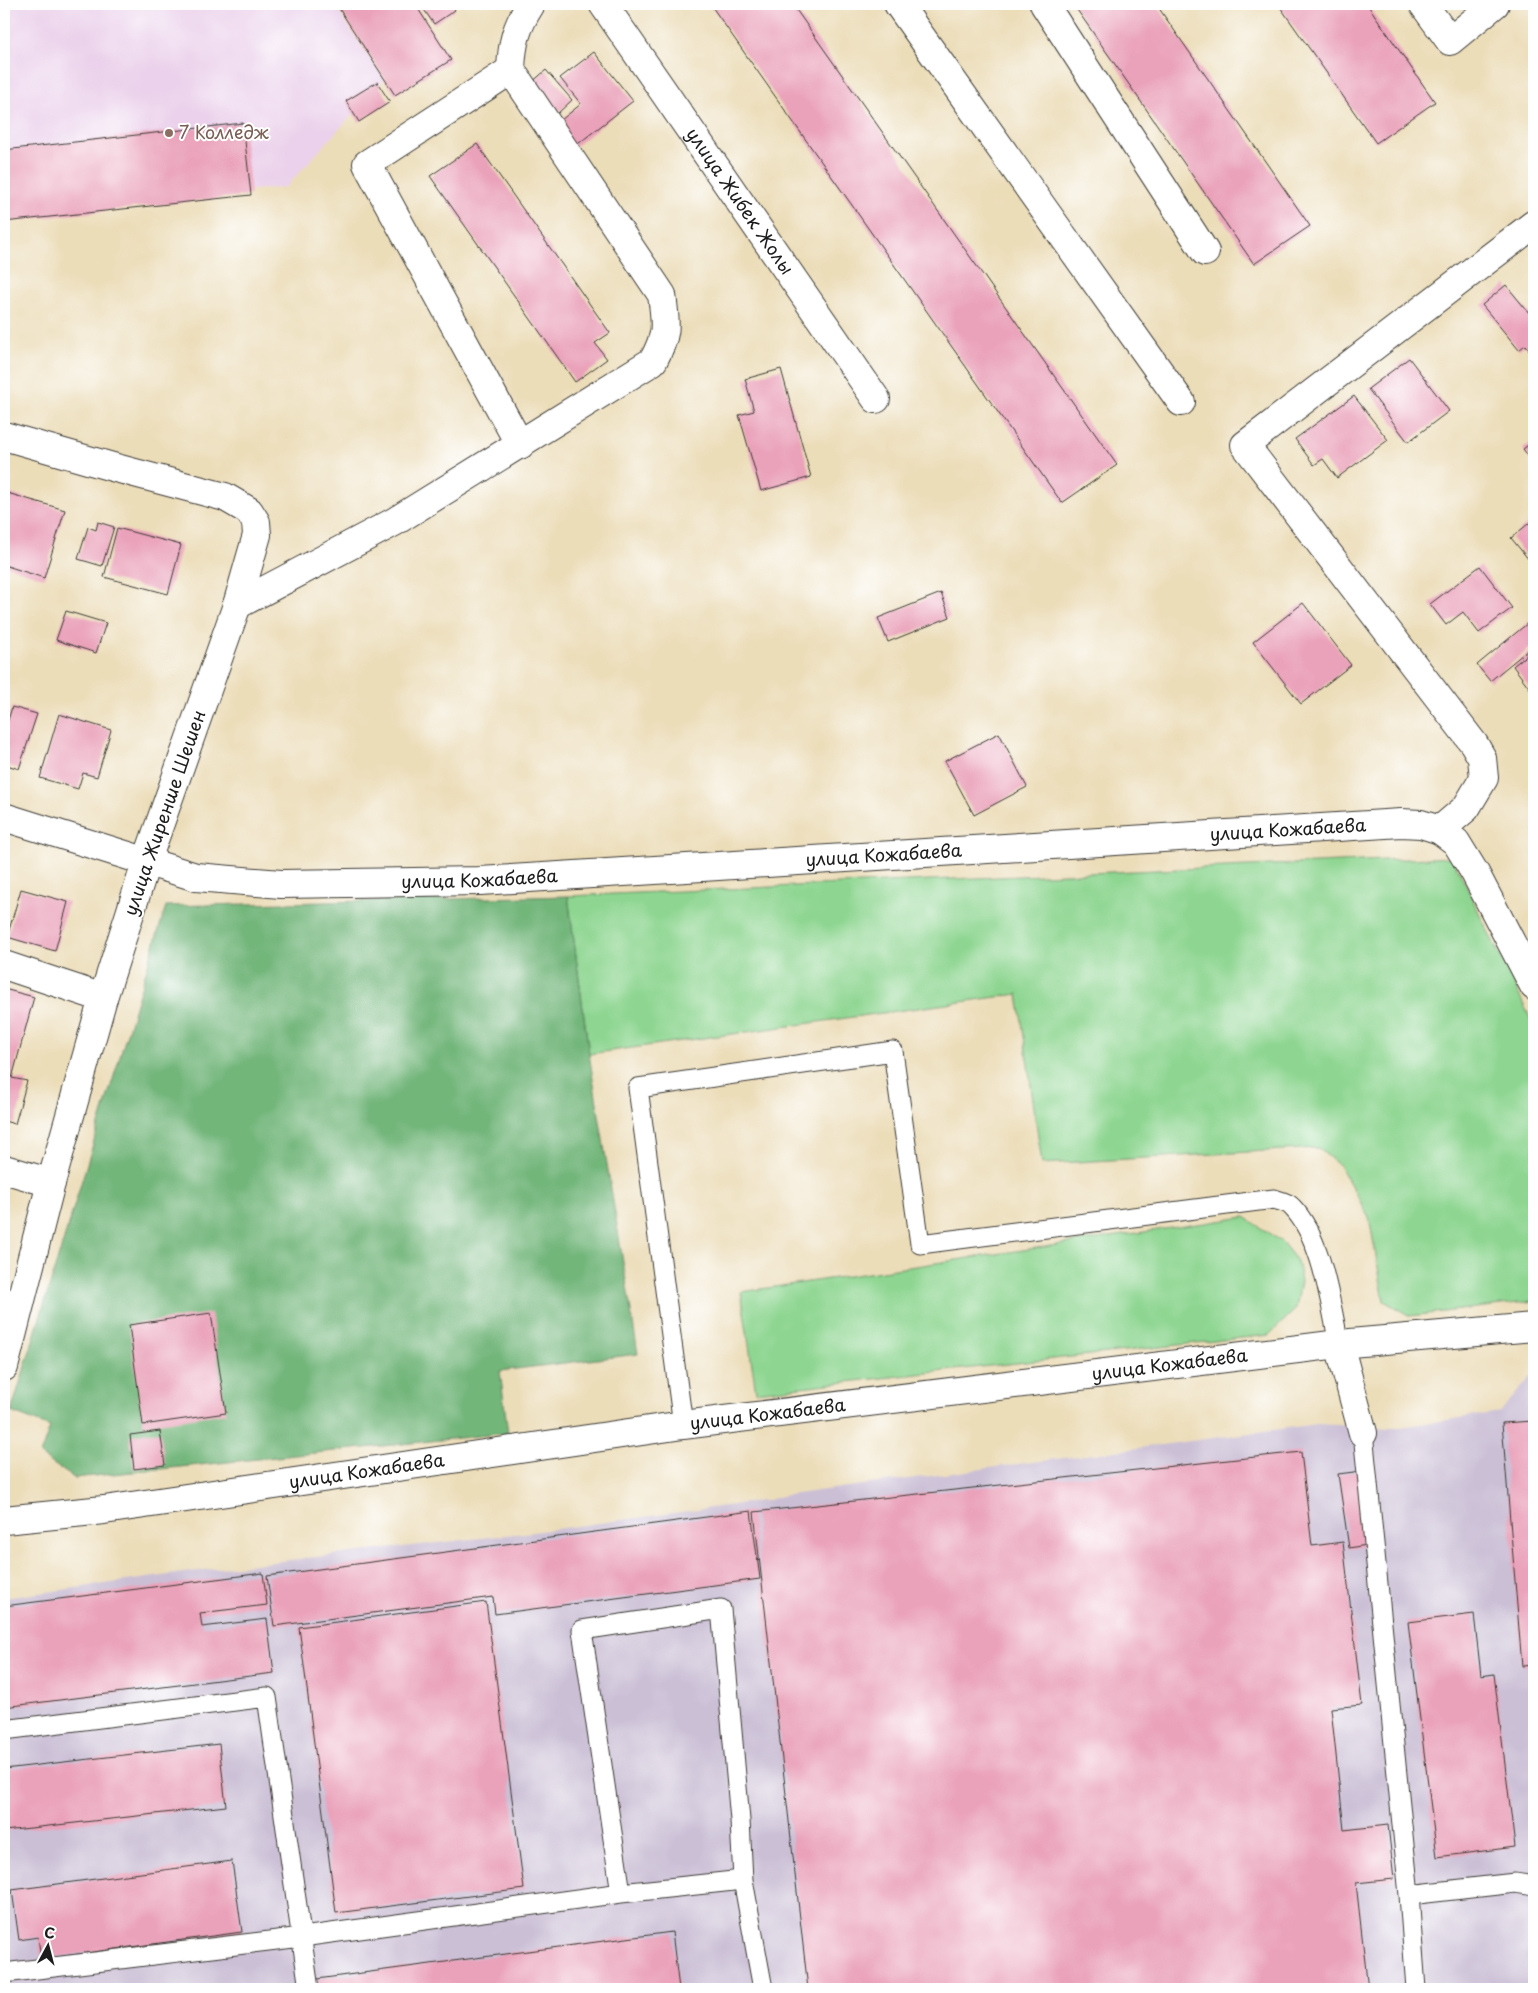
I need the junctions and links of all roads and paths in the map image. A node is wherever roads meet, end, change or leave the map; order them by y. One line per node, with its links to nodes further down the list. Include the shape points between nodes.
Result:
1 (530, 4): 7 (street, via 516,30)
2 (604, 4): 10 (street, улица Жибек Жолы)
3 (898, 4): 11 (street)
4 (1044, 4): 9 (street)
5 (1423, 4): 6 (street, via 1450,42)
6 (1495, 4)
7 (511, 70): 13 (street, via 367,164); 13 (street, via 662,295 666,321 664,341 653,361)
8 (1534, 224): 16 (street, via 1245,445 1482,758 1484,778 1466,808)
9 (1205, 252)
10 (876, 399)
11 (1181, 402)
12 (4, 436): 14 (street, улица Жиренше Шешен, via 225,497 250,511 256,522 257,535)
13 (520, 445): 14 (street, via 394,522)
14 (237, 604): 17 (street, улица Жиренше Шешен)
15 (4, 817): 17 (street, улица Кожабаева)
16 (1440, 830): 17 (street, улица Кожабаева, via 1421,824 1401,823 470,881 281,884 196,877); 19 (street, улица Кожабаева, via 1456,842 1475,873)
17 (147, 860): 20 (street, улица Жиренше Шешен)
18 (4, 965): 20 (street)
19 (1534, 986)
20 (103, 998): 22 (street, улица Жиренше Шешен)
21 (4, 1169): 22 (street)
22 (50, 1183): 25 (street, улица Жиренше Шешен)
23 (1534, 1327): 24 (street, улица Кожабаева)
24 (1339, 1344): 26 (street, улица Кожабаева); 26 (lane, via 1320,1260 1304,1223 1290,1205 1274,1199 920,1244 893,1051 638,1088); 27 (street)
25 (4, 1367)
26 (683, 1425): 28 (street, улица Кожабаева, via 104,1510)
27 (1363, 1434): 33 (lane)
28 (4, 1520)
29 (4, 1730): 34 (lane, via 267,1697)
30 (743, 1880): 32 (lane); 32 (lane, via 721,1609 582,1630); 37 (lane)
31 (1534, 1886): 33 (lane, via 1515,1883)
32 (621, 1893): 34 (lane)
33 (1409, 1895): 38 (lane)
34 (302, 1937): 35 (lane); 36 (lane)
35 (4, 1973)
36 (309, 1989)
37 (763, 1989)
38 (1416, 1989)

